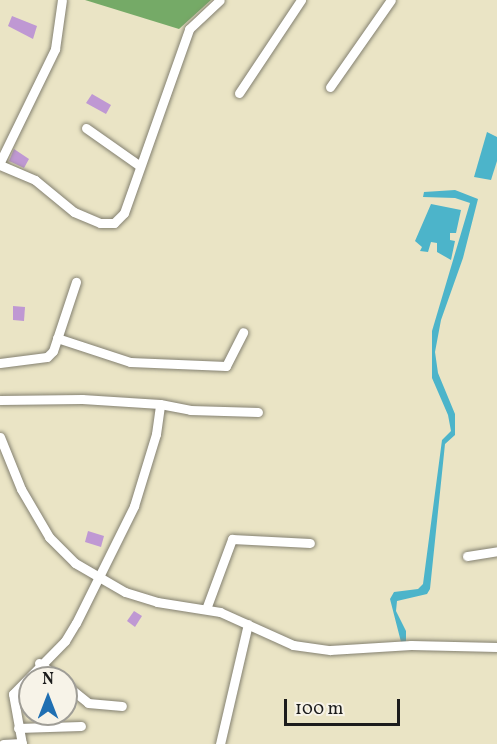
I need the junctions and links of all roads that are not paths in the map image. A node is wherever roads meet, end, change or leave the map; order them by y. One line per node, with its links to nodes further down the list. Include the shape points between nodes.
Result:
1 (62, 0): 8 (street, via 55,49)
2 (220, 0): 9 (street, via 189,29)
3 (302, 0): 6 (street)
4 (391, 0): 5 (street)
5 (330, 87)
6 (238, 93)
7 (86, 128): 9 (street)
8 (0, 164): 9 (street, via 35,180 74,212 100,223 114,223 124,213)
9 (140, 166)
10 (76, 282): 12 (street)
11 (243, 332): 12 (street, via 226,366 130,362)
12 (57, 338): 13 (street, via 46,357)
13 (0, 363)
14 (0, 400): 15 (street)
15 (160, 404): 16 (street, via 190,410); 21 (street, via 156,434 134,507)
16 (258, 412)
17 (1, 443): 21 (street, via 37,520 64,554)
18 (310, 543): 22 (street, via 232,539)
19 (497, 551): 20 (street)
20 (467, 556)
21 (96, 578): 22 (street, via 142,599); 25 (street, via 65,641)
22 (206, 609): 23 (street)
23 (248, 624): 24 (street, via 294,645 330,650 411,645); 33 (street)
24 (497, 647)
25 (39, 663): 26 (street); 30 (street, via 13,694)
26 (43, 666)
27 (78, 695): 28 (street, via 88,703)
28 (122, 706)
29 (81, 726): 30 (street)
30 (18, 728): 32 (street)
31 (2, 744): 32 (street)
32 (22, 744)
33 (220, 744)

